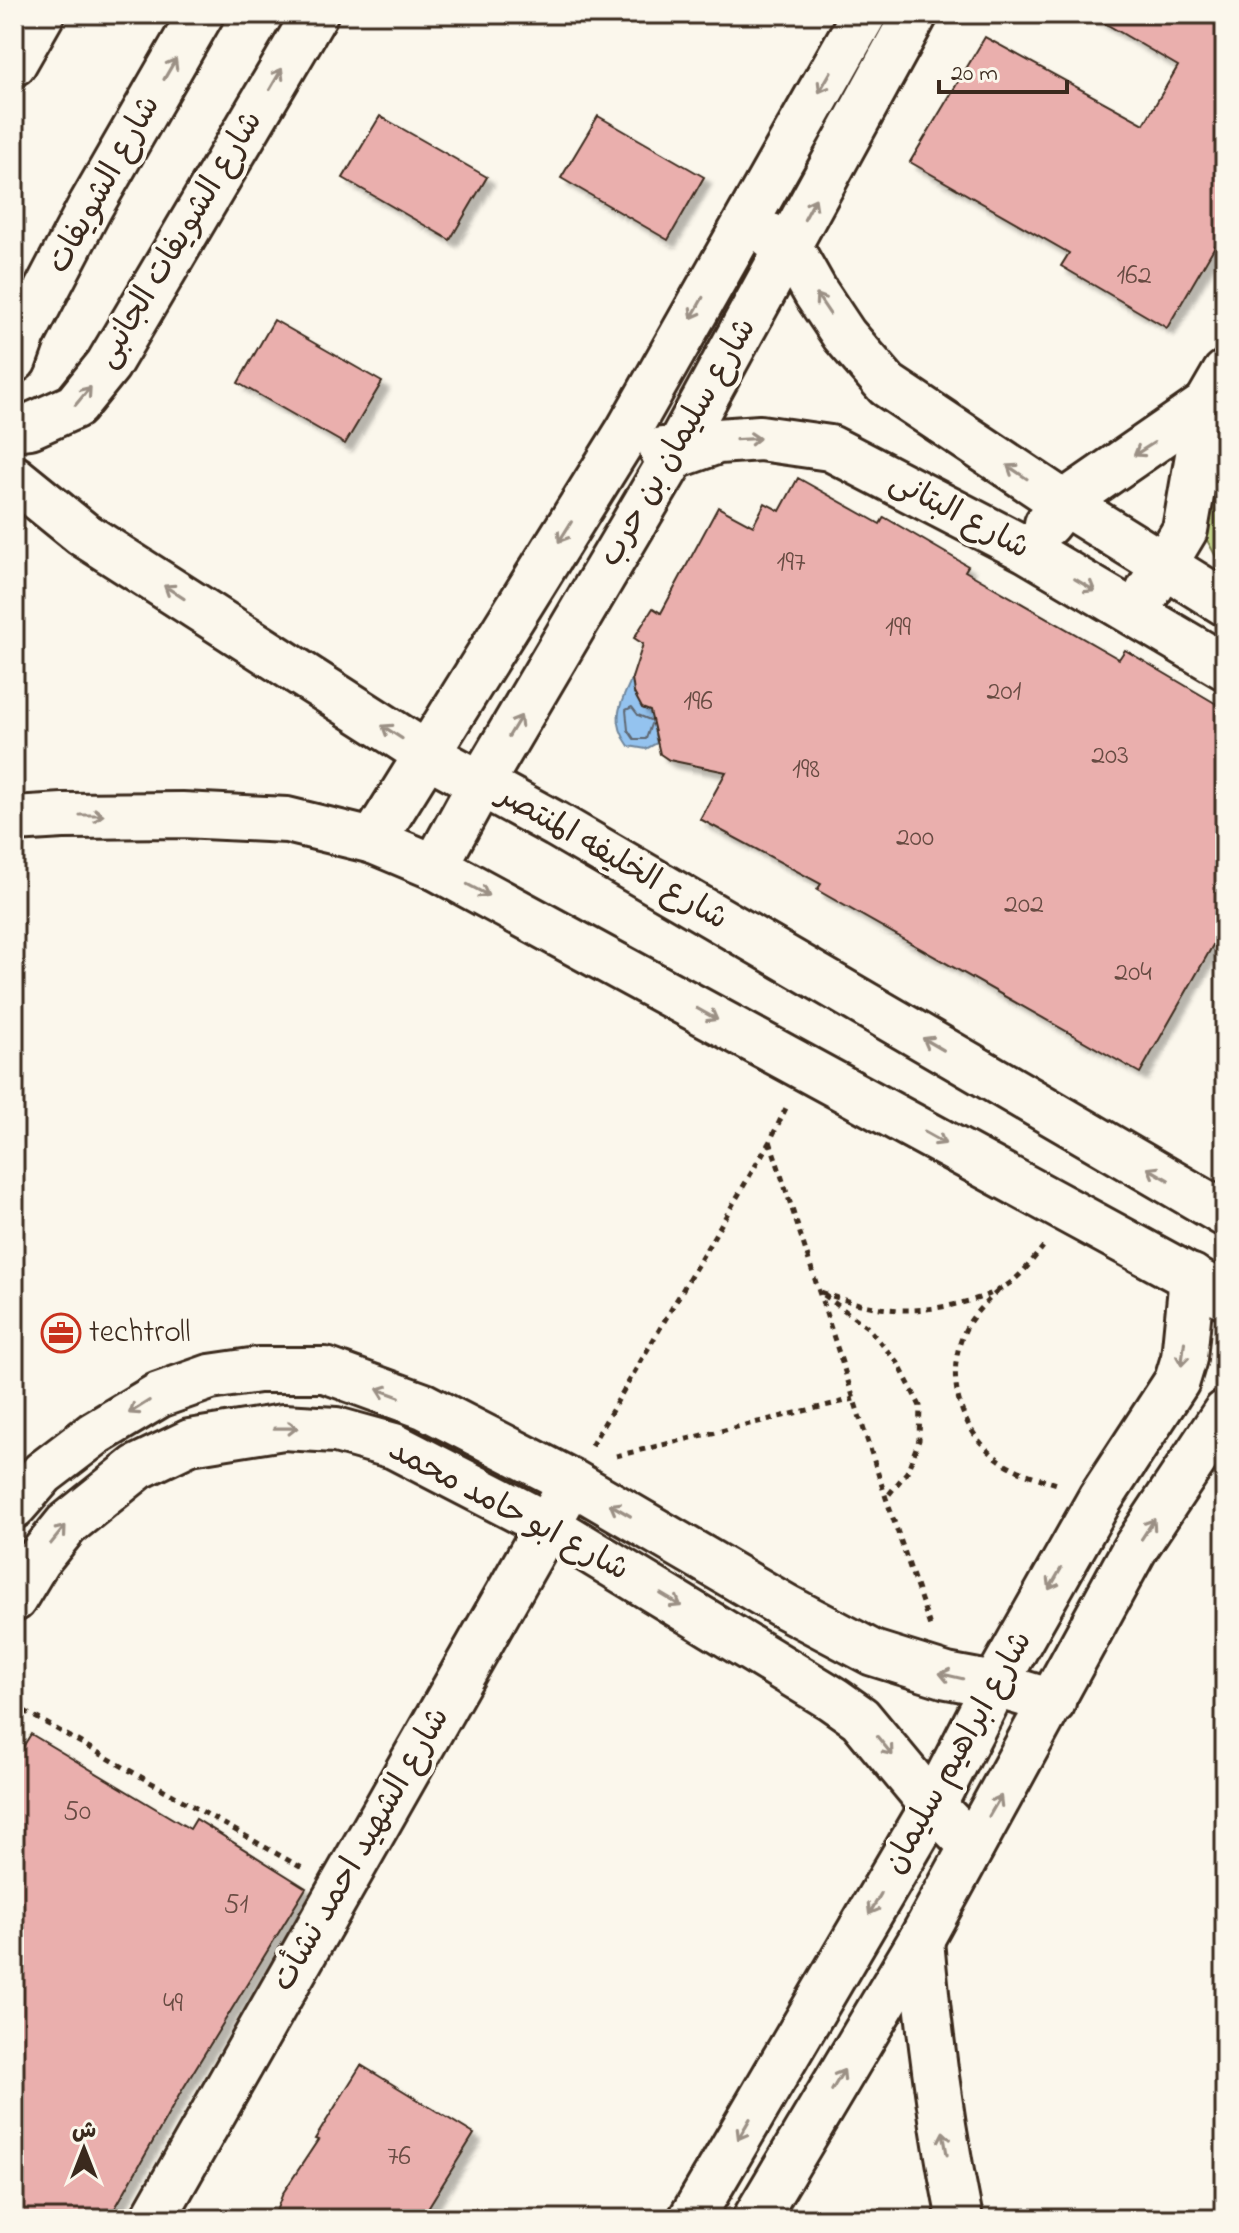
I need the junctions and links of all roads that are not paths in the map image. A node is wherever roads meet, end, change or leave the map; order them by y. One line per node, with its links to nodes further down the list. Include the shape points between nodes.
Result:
1 (42, 14): 6 (street)
2 (201, 14): 9 (street, شارع الشويفات, one-way to 2, via 90,207)
3 (315, 14): 11 (street, شارع الشويفات الجانبى, one-way to 3, via 75,406 108,365)
4 (864, 14): 7 (street, شارع سليمان بن حرب, one-way to 7)
5 (915, 14): 8 (street, شارع سليمان بن حرب, one-way to 5)
6 (14, 63)
7 (746, 220): 8 (street); 12 (street, شارع سليمان بن حرب, one-way to 12)
8 (790, 247): 13 (street, شارع سليمان بن حرب); 15 (street, شارع البتانى, one-way to 8, via 887,385 844,335)
9 (14, 360)
10 (1216, 388): 15 (street, one-way to 15); 17 (street, via 1185,530)
11 (14, 428)
12 (628, 431): 13 (street); 21 (street, شارع سليمان بن حرب, one-way to 21)
13 (673, 457): 16 (street, شارع البتانى, one-way to 16, via 718,441 760,438 830,448); 22 (street, شارع سليمان بن حرب, one-way to 13)
14 (14, 478): 21 (street, شارع الخليفه المنتصر, one-way to 14, via 83,534)
15 (1064, 503): 16 (street); 17 (street, شارع البتانى)
16 (1027, 550): 19 (street, شارع البتانى, one-way to 19)
17 (1164, 566): 18 (street, شارع البتانى); 19 (street)
18 (1225, 603)
19 (1134, 614): 20 (street, شارع البتانى)
20 (1225, 667)
21 (428, 755): 22 (street, شارع الخليفه المنتصر); 24 (street, شارع سليمان بن حرب)
22 (481, 783): 25 (street, شارع سليمان بن حرب); 26 (street, شارع الخليفه المنتصر, one-way to 22)
23 (14, 819): 24 (street, one-way to 24, via 182,815 287,820)
24 (373, 841): 25 (street)
25 (435, 867): 27 (street, one-way to 27)
26 (1225, 1214)
27 (1208, 1286): 35 (street, شارع ابراهيم سليمان, one-way to 35, via 1177,1381 1100,1499)
28 (1225, 1413): 36 (street, شارع ابراهيم سليمان, one-way to 28, via 1134,1550)
29 (576, 1474): 30 (street, شارع ابو حامد محمد, one-way to 30, via 424,1406 325,1370 258,1370 210,1377 159,1395 43,1473); 31 (street, شارع الشهيد احمد نشأت); 33 (street, شارع ابو حامد محمد, one-way to 29)
30 (14, 1506)
31 (547, 1525): 32 (street, شارع ابو حامد محمد, one-way to 31, via 66,1525 138,1467 190,1442 283,1427 336,1430 394,1446); 34 (street, شارع ابو حامد محمد, one-way to 34); 40 (street, شارع الشهيد احمد نشأت)
32 (14, 1599)
33 (786, 1607): 34 (street); 35 (street, شارع ابو حامد محمد, one-way to 33, via 873,1653)
34 (760, 1653): 37 (street, شارع ابو حامد محمد, one-way to 37, via 860,1718)
35 (995, 1685): 36 (street, شارع ابو حامد محمد); 37 (street, شارع ابراهيم سليمان)
36 (1053, 1702): 38 (street, شارع ابراهيم سليمان, one-way to 36)
37 (933, 1806): 38 (street, شارع ابو حامد محمد); 41 (street, شارع ابراهيم سليمان, one-way to 41)
38 (972, 1846): 39 (street, شارع ابراهيم سليمان)
39 (921, 1940): 42 (street, شارع ابراهيم سليمان, one-way to 39); 43 (street, one-way to 39, via 939,2109)
40 (153, 2219)
41 (691, 2219)
42 (755, 2219)
43 (960, 2219)

